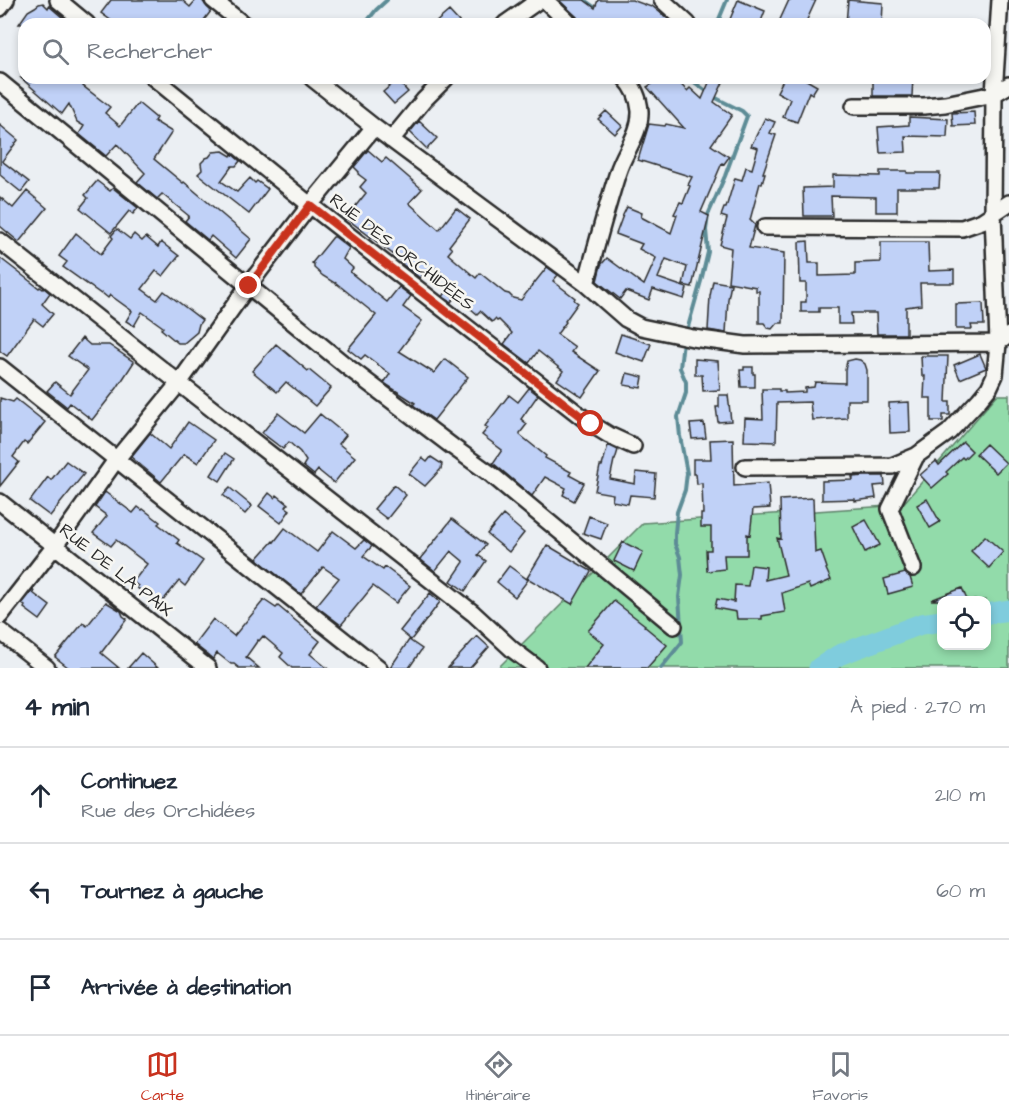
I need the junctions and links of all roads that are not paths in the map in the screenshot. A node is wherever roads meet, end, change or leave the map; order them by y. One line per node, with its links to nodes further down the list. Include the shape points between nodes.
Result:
1 (6, 0): 8 (street)
2 (58, 0): 9 (street)
3 (214, 0): 10 (street)
4 (539, 0): 11 (street)
5 (545, 0): 12 (street)
6 (662, 0): 13 (street)
7 (1000, 0): 20 (street)
8 (0, 8)
9 (80, 18)
10 (236, 18)
11 (514, 18)
12 (564, 18)
13 (681, 18)
14 (0, 82): 30 (street)
15 (161, 84): 25 (street, RUE DES ORCHIDÉES)
16 (320, 84): 22 (street)
17 (440, 84): 23 (street)
18 (630, 84): 29 (street, via 640,111 638,125 618,170)
19 (1009, 85): 20 (street)
20 (994, 94): 21 (street, via 924,106); 26 (street)
21 (854, 106)
22 (374, 127): 23 (street); 25 (street)
23 (390, 140): 29 (street)
24 (1009, 203): 26 (street)
25 (310, 205): 30 (street); 34 (street, RUE DES ORCHIDÉES, via 591,424)
26 (993, 213): 27 (street, via 962,228); 31 (street)
27 (765, 227)
28 (0, 241): 33 (street)
29 (586, 284): 31 (street, via 641,327 745,345)
30 (249, 286): 33 (street); 42 (street, via 345,365 492,475)
31 (1004, 339): 35 (street, via 984,394 949,432)
32 (0, 367): 36 (street)
33 (179, 383): 36 (street); 47 (street, via 473,613)
34 (633, 446)
35 (916, 456): 37 (street, via 892,466); 40 (street, via 890,509)
36 (116, 460): 39 (street); 46 (street)
37 (745, 467)
38 (0, 502): 39 (street, RUE DE LA PAIX)
39 (54, 547): 41 (street); 45 (street, RUE DE LA PAIX)
40 (913, 568)
41 (0, 616)
42 (674, 626)
43 (0, 631): 44 (street)
44 (47, 668)
45 (208, 668)
46 (380, 668)
47 (537, 668)

